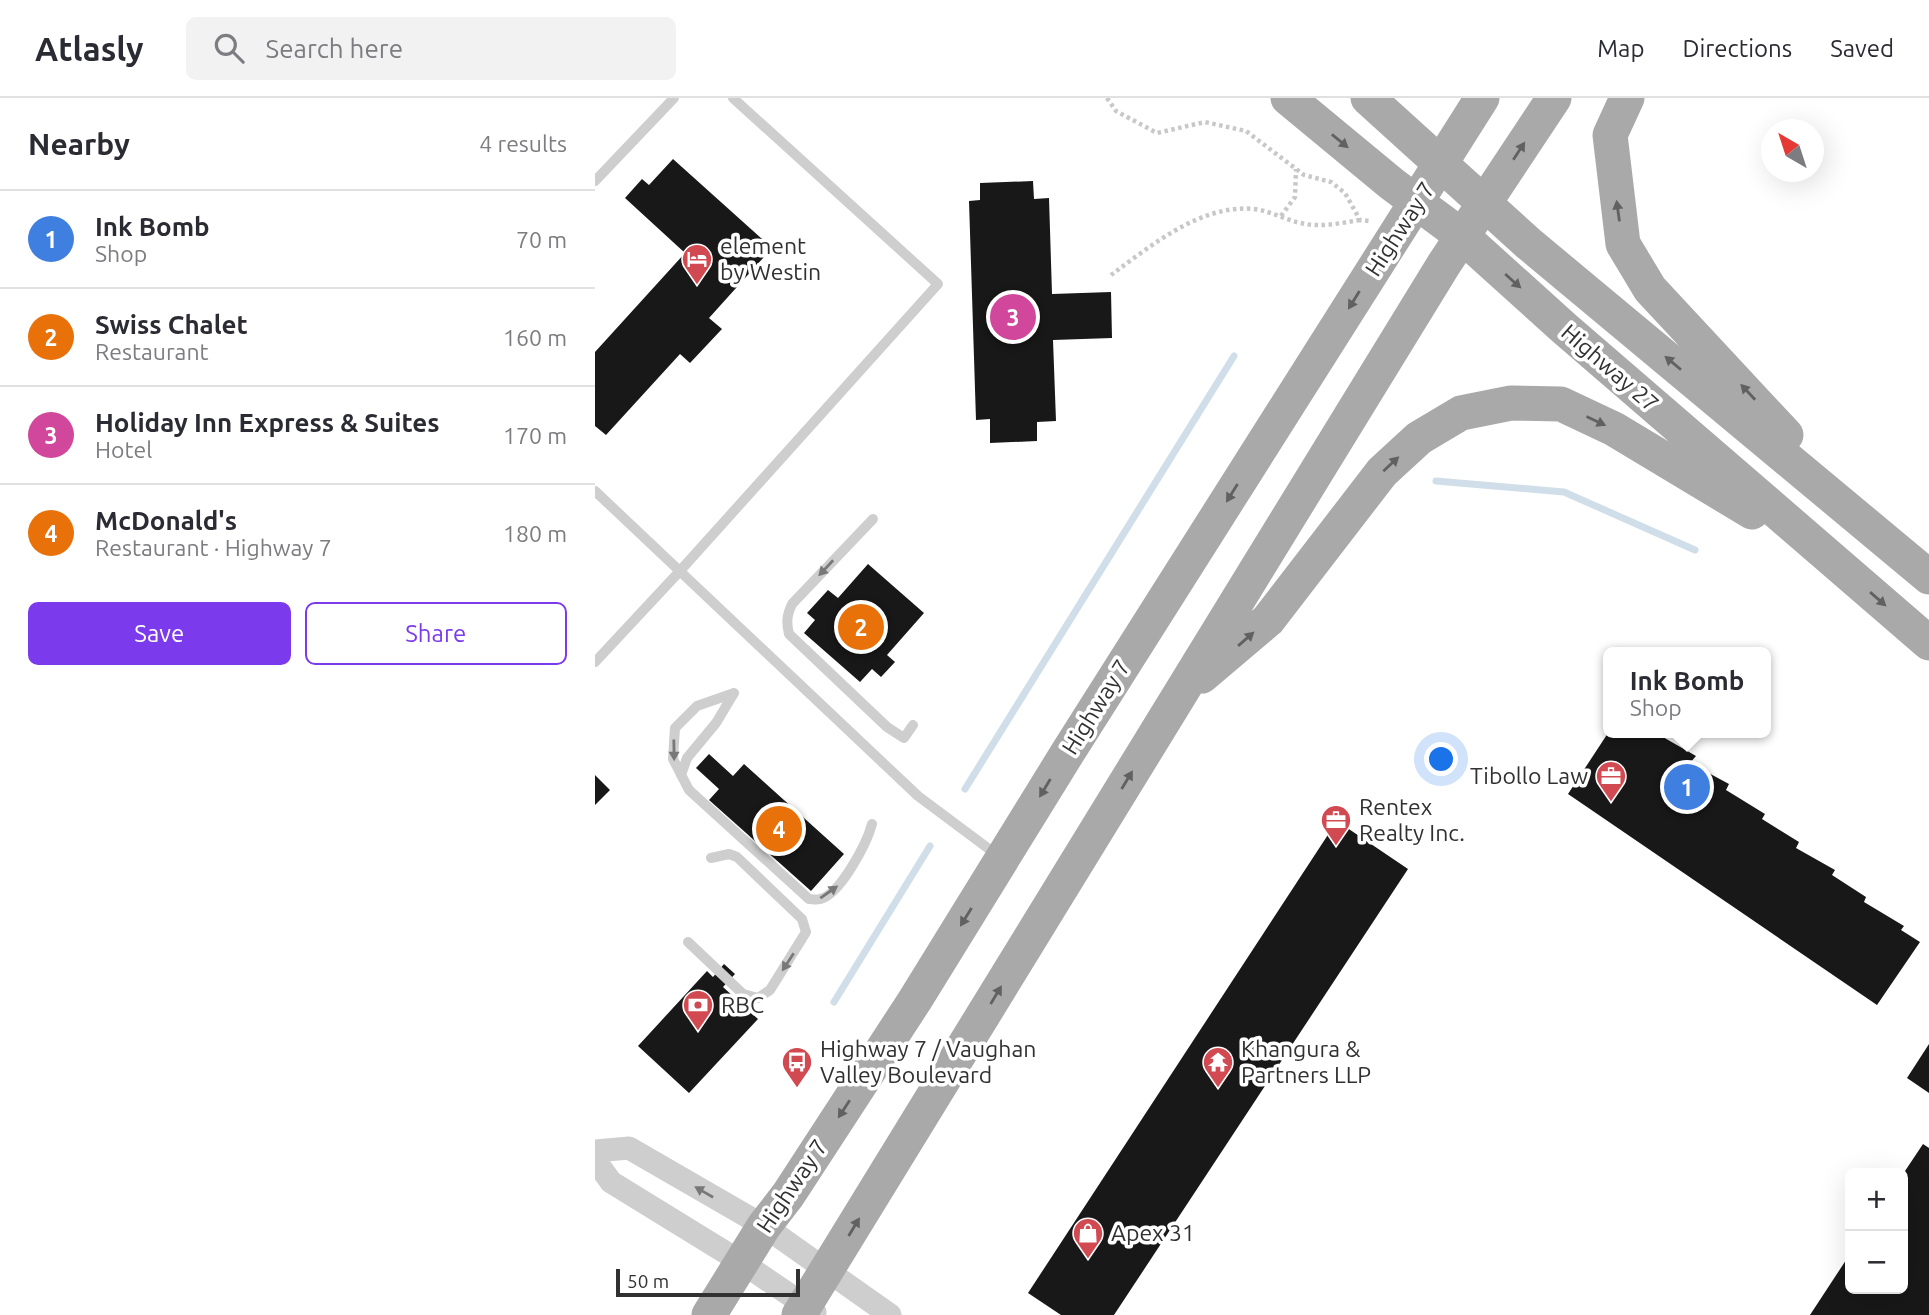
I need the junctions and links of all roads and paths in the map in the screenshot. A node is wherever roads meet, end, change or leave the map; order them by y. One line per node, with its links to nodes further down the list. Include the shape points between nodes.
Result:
1 (674, 98): 11 (lane)
2 (733, 98): 23 (lane, via 938,284)
3 (1107, 98): 10 (path, via 1116,110 1157,133 1205,122 1246,131)
4 (1287, 98): 12 (main road, Highway 27, one-way to 12)
5 (1368, 98): 9 (main road, Highway 27)
6 (1482, 98): 9 (main road, Highway 7)
7 (1553, 98): 13 (main road, one-way to 7)
8 (1627, 98): 20 (main road, one-way to 8, via 1650,289 1623,244 1610,135)
9 (1441, 166): 12 (main road, Highway 7); 13 (main road, Highway 27)
10 (1296, 169): 14 (path, via 1295,197); 15 (path, via 1331,182 1345,193)
11 (595, 181)
12 (1417, 201): 17 (main road, Highway 27); 32 (main road, Highway 7, one-way to 32)
13 (1484, 203): 17 (main road); 20 (main road, Highway 27, one-way to 13)
14 (1281, 216): 15 (path, via 1301,223); 18 (path, via 1227,209 1200,216)
15 (1360, 220): 16 (path)
16 (1370, 220)
17 (1462, 236): 22 (main road, Highway 27, one-way to 22); 27 (main road)
18 (1111, 275)
19 (595, 491): 23 (lane)
20 (1858, 516): 24 (main road, Highway 27)
21 (873, 519): 28 (lane, one-way to 28, via 792,604 786,624 789,634 887,727 904,738)
22 (1827, 556): 25 (main road, Highway 27, one-way to 25); 27 (main road, one-way to 22, via 1268,620 1382,472 1419,438 1461,413 1511,403 1561,404 1613,429)
23 (679, 572): 26 (lane); 32 (lane, via 918,796)
24 (1929, 577)
25 (1929, 643)
26 (595, 662)
27 (1176, 699): 38 (main road, one-way to 27)
28 (913, 725)
29 (681, 775): 29 (lane, one-way to 29, via 687,758 734,693 697,706 675,728 673,759); 30 (lane, one-way to 30, via 689,790 809,898 821,899 836,889 868,839)
30 (872, 824)
31 (711, 858): 33 (lane, one-way to 33, via 737,857 802,919 806,932 770,990 758,998 743,994)
32 (1002, 859): 36 (main road, Highway 7, one-way to 36, via 915,1000)
33 (688, 942)
34 (595, 1151): 36 (street, one-way to 34, via 629,1148)
35 (595, 1160): 37 (street, via 611,1182)
36 (764, 1226): 37 (main road, Highway 7); 38 (street)
37 (741, 1262): 39 (street); 40 (main road, Highway 7)
38 (828, 1269): 39 (main road); 41 (street)
39 (808, 1312)
40 (709, 1315)
41 (890, 1315)

